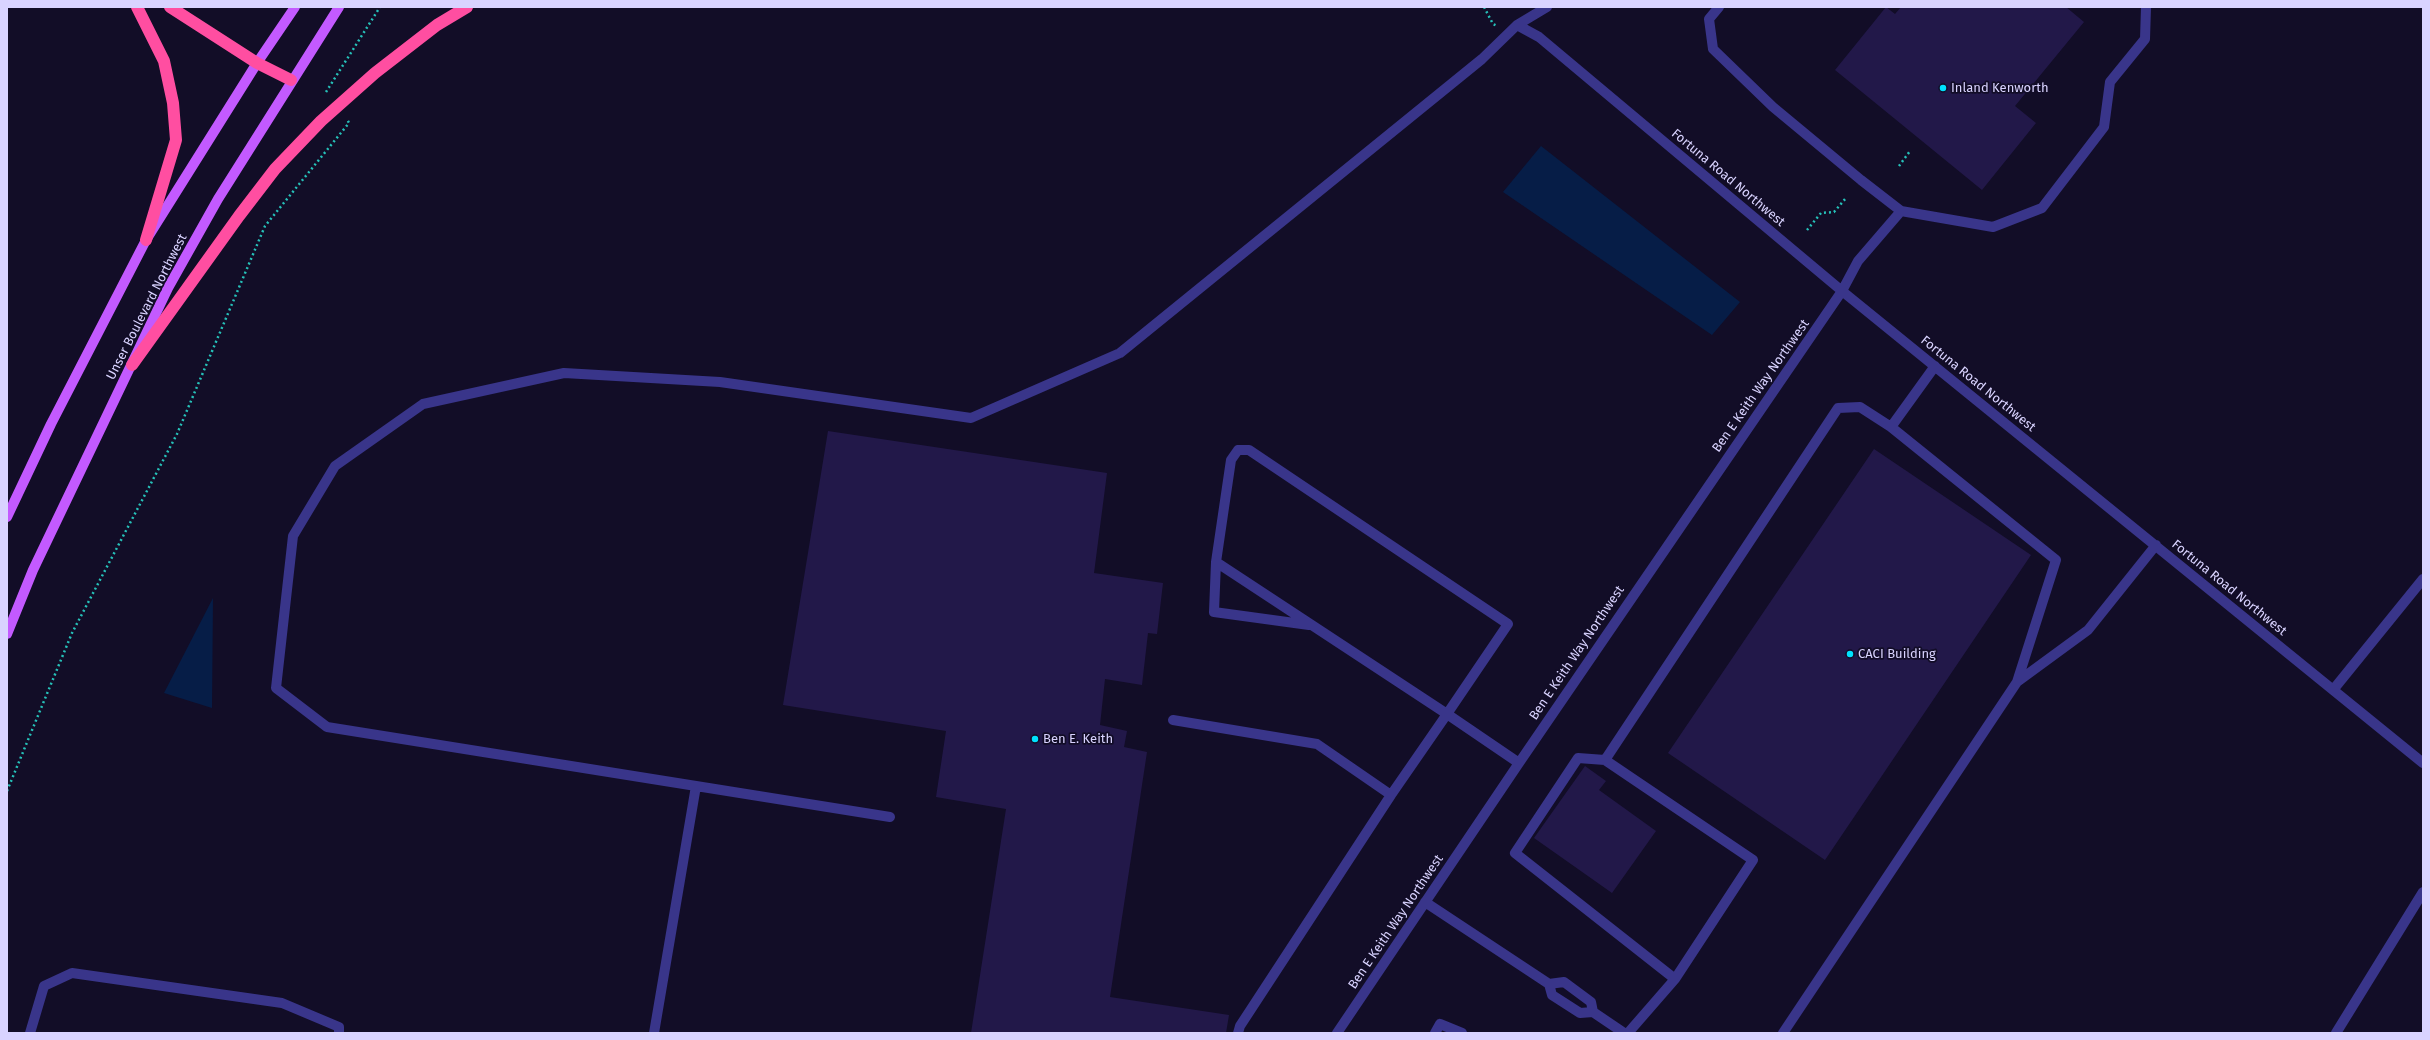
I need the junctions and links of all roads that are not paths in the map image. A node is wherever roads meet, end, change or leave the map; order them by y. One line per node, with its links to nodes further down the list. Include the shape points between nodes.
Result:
1 (137, 7): 13 (highway, via 164,61 173,103 176,140)
2 (170, 7): 10 (highway)
3 (295, 7): 10 (main road)
4 (339, 7): 11 (main road, Unser Boulevard Northwest)
5 (467, 7): 15 (highway, via 437,25 375,72 321,121 239,216)
6 (1547, 7): 9 (street)
7 (1719, 7): 12 (street, via 1710,19 1713,49 1773,107)
8 (2146, 7): 12 (street, via 2145,39 2110,82 2104,127 2042,208 1993,228)
9 (1517, 25): 14 (street, Fortuna Road Northwest, via 1539,37); 31 (street, via 1482,59 1120,353 971,418 720,382 564,373 423,404 336,466 293,536 276,688 327,728)
10 (257, 62): 11 (highway); 13 (main road)
11 (291, 80): 15 (main road, Unser Boulevard Northwest, via 218,199 172,281)
12 (1901, 211): 14 (street, Ben E Keith Way Northwest, via 1858,261)
13 (146, 240): 18 (main road, via 51,424)
14 (1842, 291): 16 (street, Fortuna Road Northwest); 29 (street, Ben E Keith Way Northwest)
15 (132, 365): 23 (main road, Unser Boulevard Northwest, via 33,570)
16 (1935, 366): 17 (street); 19 (street, Fortuna Road Northwest)
17 (1891, 427): 24 (street, via 2056,560); 28 (street, via 1860,407 1838,408)
18 (7, 517)
19 (2156, 546): 24 (street, via 2088,630); 25 (street, Fortuna Road Northwest)
20 (1216, 562): 22 (street); 22 (street, via 1214,612); 26 (street, via 1231,460 1238,450 1249,450 1508,624)
21 (2423, 579): 25 (street)
22 (1312, 625): 26 (street)
23 (7, 634)
24 (2017, 682): 48 (street)
25 (2333, 690): 30 (street, Fortuna Road Northwest)
26 (1447, 714): 29 (street); 32 (street)
27 (1173, 720): 32 (street, via 1317,744)
28 (1605, 760): 36 (street, via 1753,860); 36 (street, via 1578,758 1515,853)
29 (1519, 763): 35 (street, Ben E Keith Way Northwest)
30 (2423, 763)
31 (696, 786): 33 (street); 41 (street)
32 (1391, 795): 42 (street, via 1240,1026)
33 (890, 817)
34 (2423, 892): 49 (street)
35 (1425, 902): 37 (street); 43 (street, Ben E Keith Way Northwest)
36 (1675, 979): 47 (street)
37 (1549, 984): 38 (street, via 1552,995 1580,1013); 38 (street, via 1564,982 1591,1002)
38 (1592, 1012): 46 (street)
39 (30, 1033): 40 (street, via 44,986 72,973 282,1003 339,1027)
40 (339, 1033)
41 (654, 1033)
42 (1238, 1033)
43 (1337, 1033)
44 (1435, 1033): 45 (street, via 1440,1024)
45 (1462, 1033)
46 (1624, 1033)
47 (1628, 1033)
48 (1783, 1033)
49 (2336, 1033)

